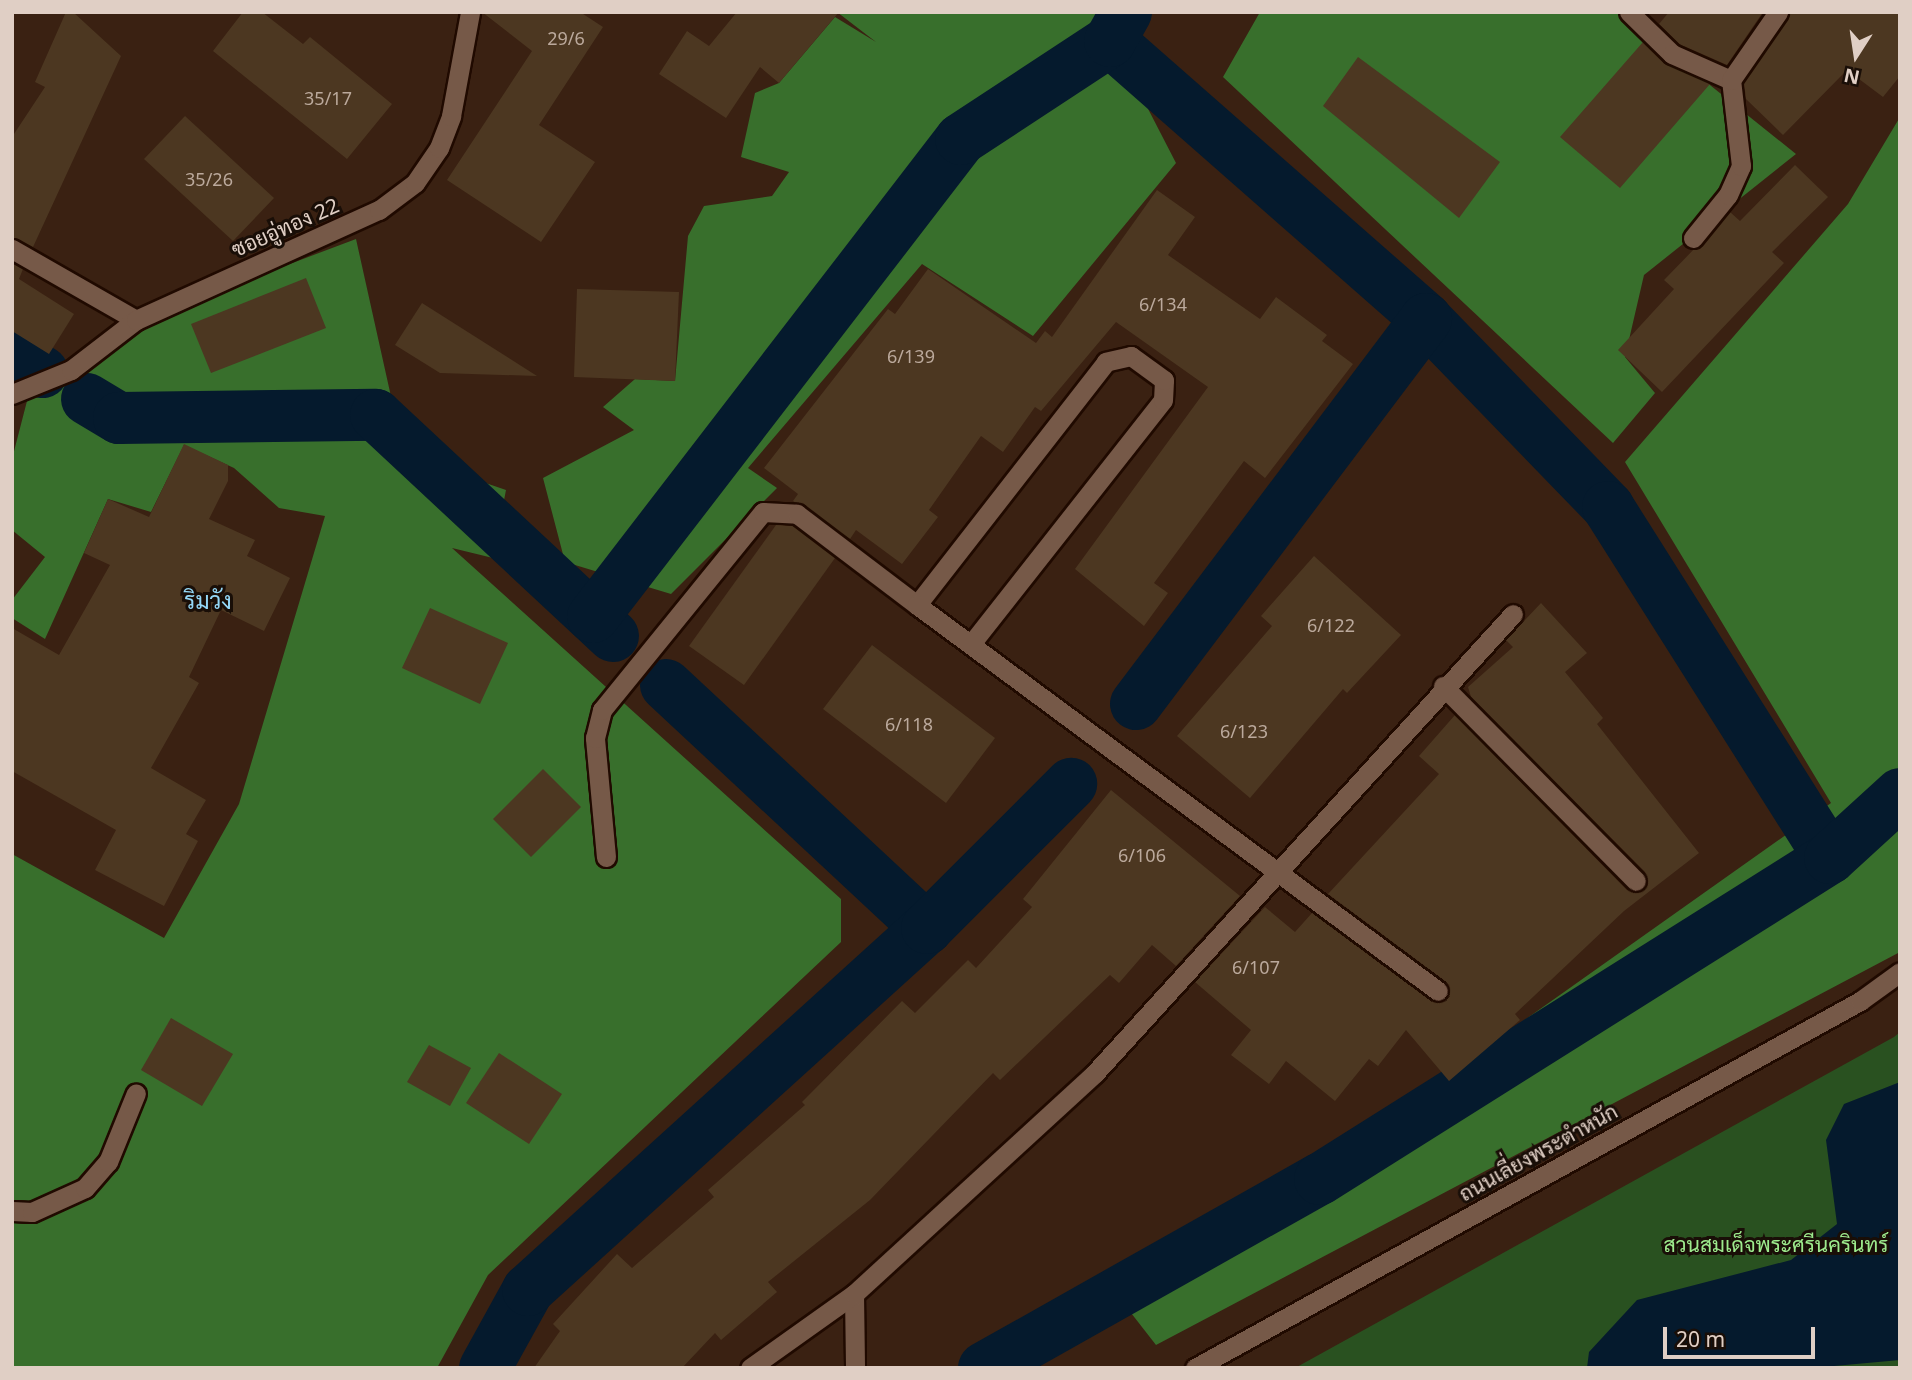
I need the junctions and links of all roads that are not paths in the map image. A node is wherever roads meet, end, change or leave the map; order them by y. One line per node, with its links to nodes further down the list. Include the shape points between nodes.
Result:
1 (470, 12): 7 (street, ซอยอู่ทอง 22, via 452,116 439,148 415,183 379,209)
2 (1629, 12): 4 (street, via 1672,54)
3 (1778, 12): 4 (street)
4 (1731, 80): 5 (street, via 1741,166 1728,195)
5 (1693, 239)
6 (12, 249): 7 (street)
7 (136, 320): 8 (street, ซอยอู่ทอง 22, via 71,370)
8 (12, 394)
9 (917, 605): 11 (street); 11 (street, via 1106,362 1131,356 1164,380 1163,400); 13 (street, via 797,514 763,512 602,710 595,738)
10 (1513, 614): 12 (street)
11 (971, 643): 14 (street)
12 (1443, 686): 14 (street); 15 (street)
13 (606, 857)
14 (1275, 872): 17 (street); 20 (street, via 1094,1074)
15 (1636, 881)
16 (1900, 972): 23 (street, ถนนเลี่ยงพระตำหนัก, via 1860,1001)
17 (1437, 991)
18 (136, 1093): 19 (street, via 108,1162 85,1188 32,1212)
19 (12, 1211)
20 (854, 1294): 21 (street); 22 (street)
21 (750, 1368)
22 (855, 1368)
23 (1195, 1368)

